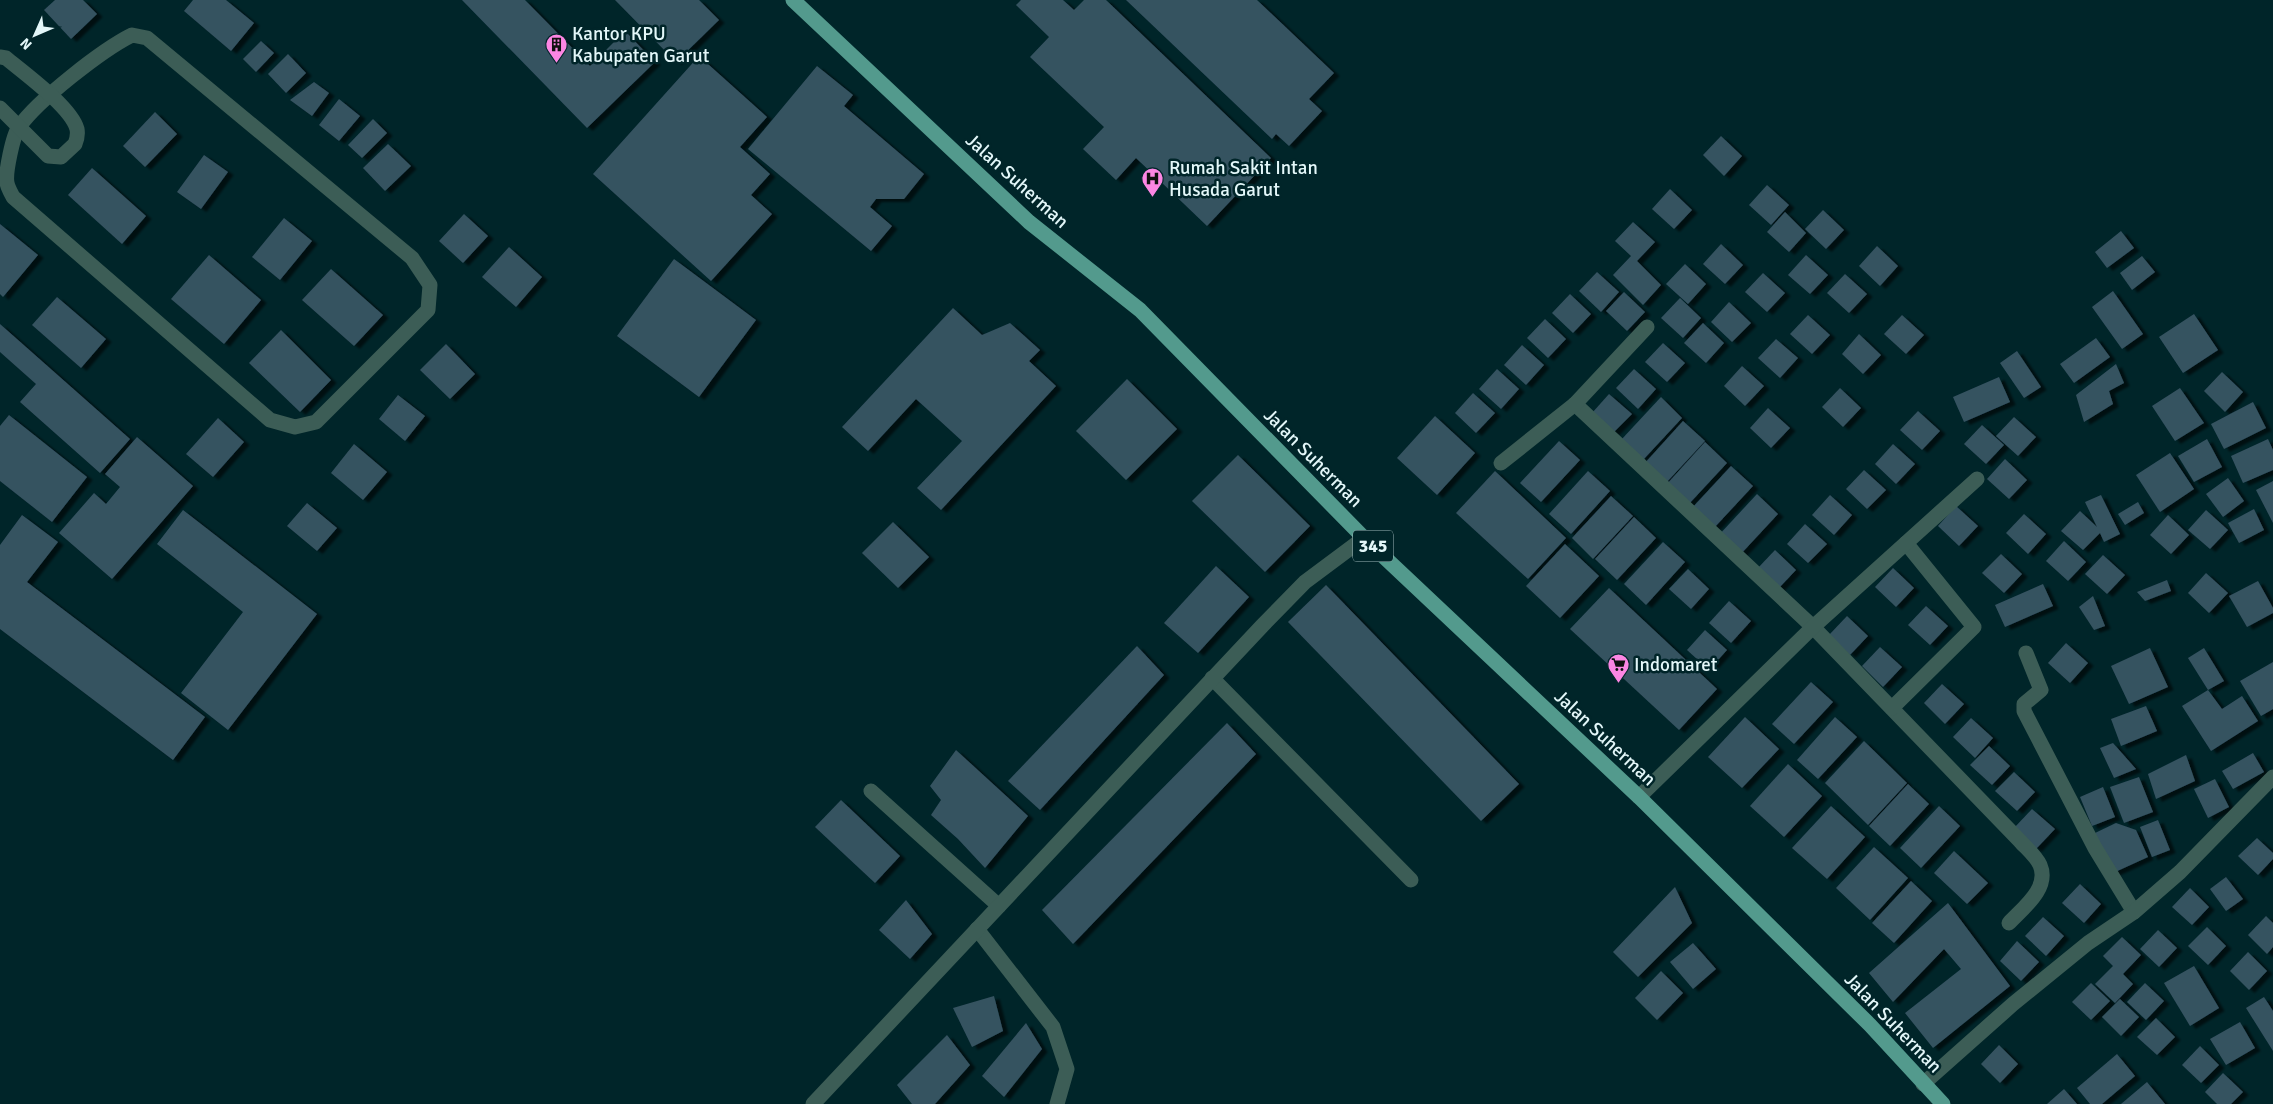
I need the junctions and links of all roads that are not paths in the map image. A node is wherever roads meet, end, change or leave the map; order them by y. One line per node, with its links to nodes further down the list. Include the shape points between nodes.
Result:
1 (793, 0): 10 (main road, Jalan Suherman / 345, via 1030,222 1140,310)
2 (0, 57): 3 (street, via 6,58)
3 (51, 96): 5 (street); 5 (street, via 74,122 76,144 61,156 48,156); 5 (street, via 114,44 132,35 147,38 412,258 430,285 428,310 316,422 295,427 270,420 13,197 7,183 7,170)
4 (0, 108): 5 (street)
5 (18, 128)
6 (1647, 327): 7 (street)
7 (1575, 404): 8 (street); 12 (street)
8 (1501, 463)
9 (1976, 479): 11 (street)
10 (1364, 538): 14 (street, via 1305,582); 18 (main road, Jalan Suherman / 345)
11 (1906, 543): 12 (street); 15 (street, via 1974,627)
12 (1814, 627): 15 (street); 18 (street)
13 (2026, 652): 21 (street, via 2041,690 2024,704 2024,711 2095,848)
14 (1212, 678): 19 (street); 20 (street)
15 (1892, 708): 22 (street, via 2040,864 2043,879 2037,893)
16 (2273, 777): 21 (street, via 2180,872)
17 (871, 791): 20 (street)
18 (1639, 798): 24 (main road, Jalan Suherman / 345, via 1870,1025)
19 (1411, 880)
20 (999, 906): 23 (street)
21 (2134, 912): 24 (street, via 2088,943 2013,1004)
22 (2009, 923)
23 (977, 929): 25 (street); 26 (street, via 1053,1027 1067,1069)
24 (1924, 1084): 27 (main road, Jalan Suherman / 345)
25 (813, 1104)
26 (1057, 1104)
27 (1943, 1104)

